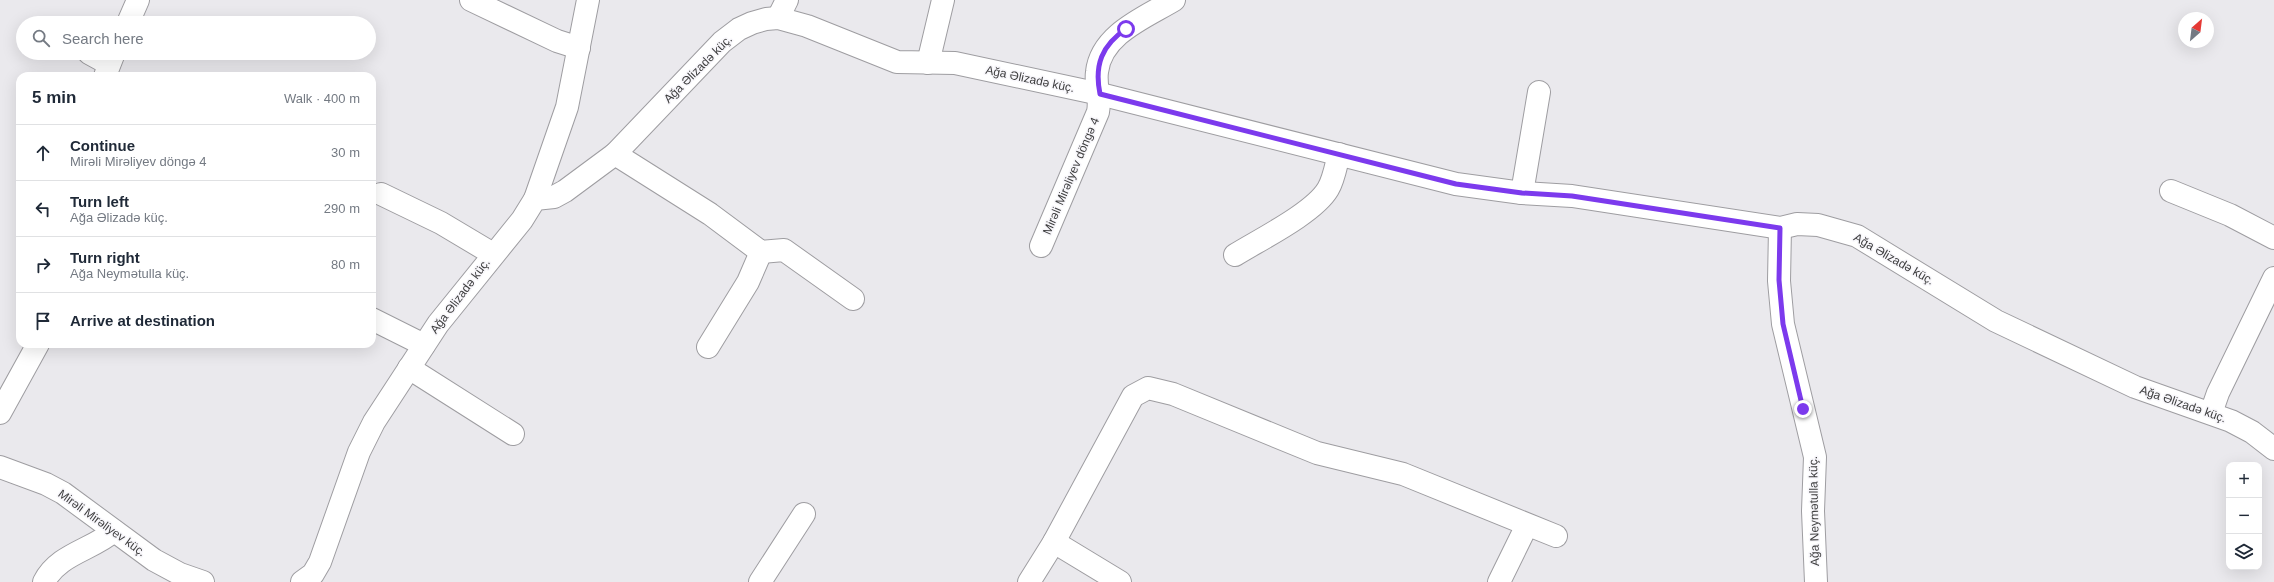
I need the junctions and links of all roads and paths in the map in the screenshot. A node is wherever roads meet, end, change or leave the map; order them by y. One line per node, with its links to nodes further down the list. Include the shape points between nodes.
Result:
1 (138, 0): 7 (street)
2 (471, 0): 8 (street, via 557,41)
3 (588, 0): 8 (street)
4 (943, 0): 9 (street)
5 (1174, 0): 11 (street, Mirəli Mirəliyev döngə 4, via 1119,33 1110,42 1103,53 1097,72)
6 (782, 9): 9 (street, Ağa Əlizadə küç., via 807,26 897,62); 12 (street, Ağa Əlizadə küç., via 766,19 739,29 722,42)
7 (131, 16)
8 (579, 48): 17 (street, via 567,107)
9 (928, 63): 11 (street, Ağa Əlizadə küç., via 955,63)
10 (1539, 92): 15 (street)
11 (1100, 94): 13 (street, Ağa Əlizadə küç.); 20 (street, Mirəli Mirəliyev döngə 4, via 1094,122)
12 (615, 154): 17 (street, Ağa Əlizadə küç., via 565,191 554,197); 21 (street, via 710,214)
13 (1340, 154): 15 (street, Ağa Əlizadə küç., via 1456,184); 23 (street, via 1328,188 1321,198)
14 (2171, 191): 19 (street, via 2230,215)
15 (1522, 193): 18 (street, Ağa Əlizadə küç., via 1572,196)
16 (381, 194): 22 (street, via 441,222)
17 (535, 199): 22 (street, Ağa Əlizadə küç., via 522,220)
18 (1780, 228): 32 (street, Ağa Əlizadə küç., via 1796,224 1818,225 1857,236 1996,320 2135,387); 48 (street, Ağa Neymətulla küç., via 1779,280 1783,324 1815,457 1813,511)
19 (2274, 238)
20 (1041, 246)
21 (761, 252): 25 (street, via 784,250); 28 (street, via 748,282)
22 (493, 254): 27 (street, Ağa Əlizadə küç.)
23 (1235, 255)
24 (2274, 278): 32 (street, via 2218,393)
25 (852, 299)
26 (376, 321): 27 (street)
27 (424, 345): 30 (street, Ağa Əlizadə küç.)
28 (708, 347)
29 (36, 348): 31 (street)
30 (409, 368): 33 (street); 43 (street, Ağa Əlizadə küç., via 374,422 359,452 320,562 313,574)
31 (0, 413)
32 (2211, 413): 34 (street, Ağa Əlizadə küç., via 2252,432)
33 (513, 434)
34 (2274, 449)
35 (0, 467): 38 (street, Mirəli Mirəliyev küç., via 63,493)
36 (804, 514): 44 (street)
37 (1527, 525): 39 (street); 40 (street, via 1403,474 1317,454 1173,394 1148,388 1133,396); 47 (street)
38 (114, 531): 41 (street, via 102,542 59,563); 42 (street, Mirəli Mirəliyev küç., via 154,560 180,574)
39 (1556, 536)
40 (1054, 542): 45 (street); 46 (street)
41 (44, 582)
42 (203, 582)
43 (302, 582)
44 (760, 582)
45 (1029, 582)
46 (1120, 582)
47 (1499, 582)
48 (1816, 582)

